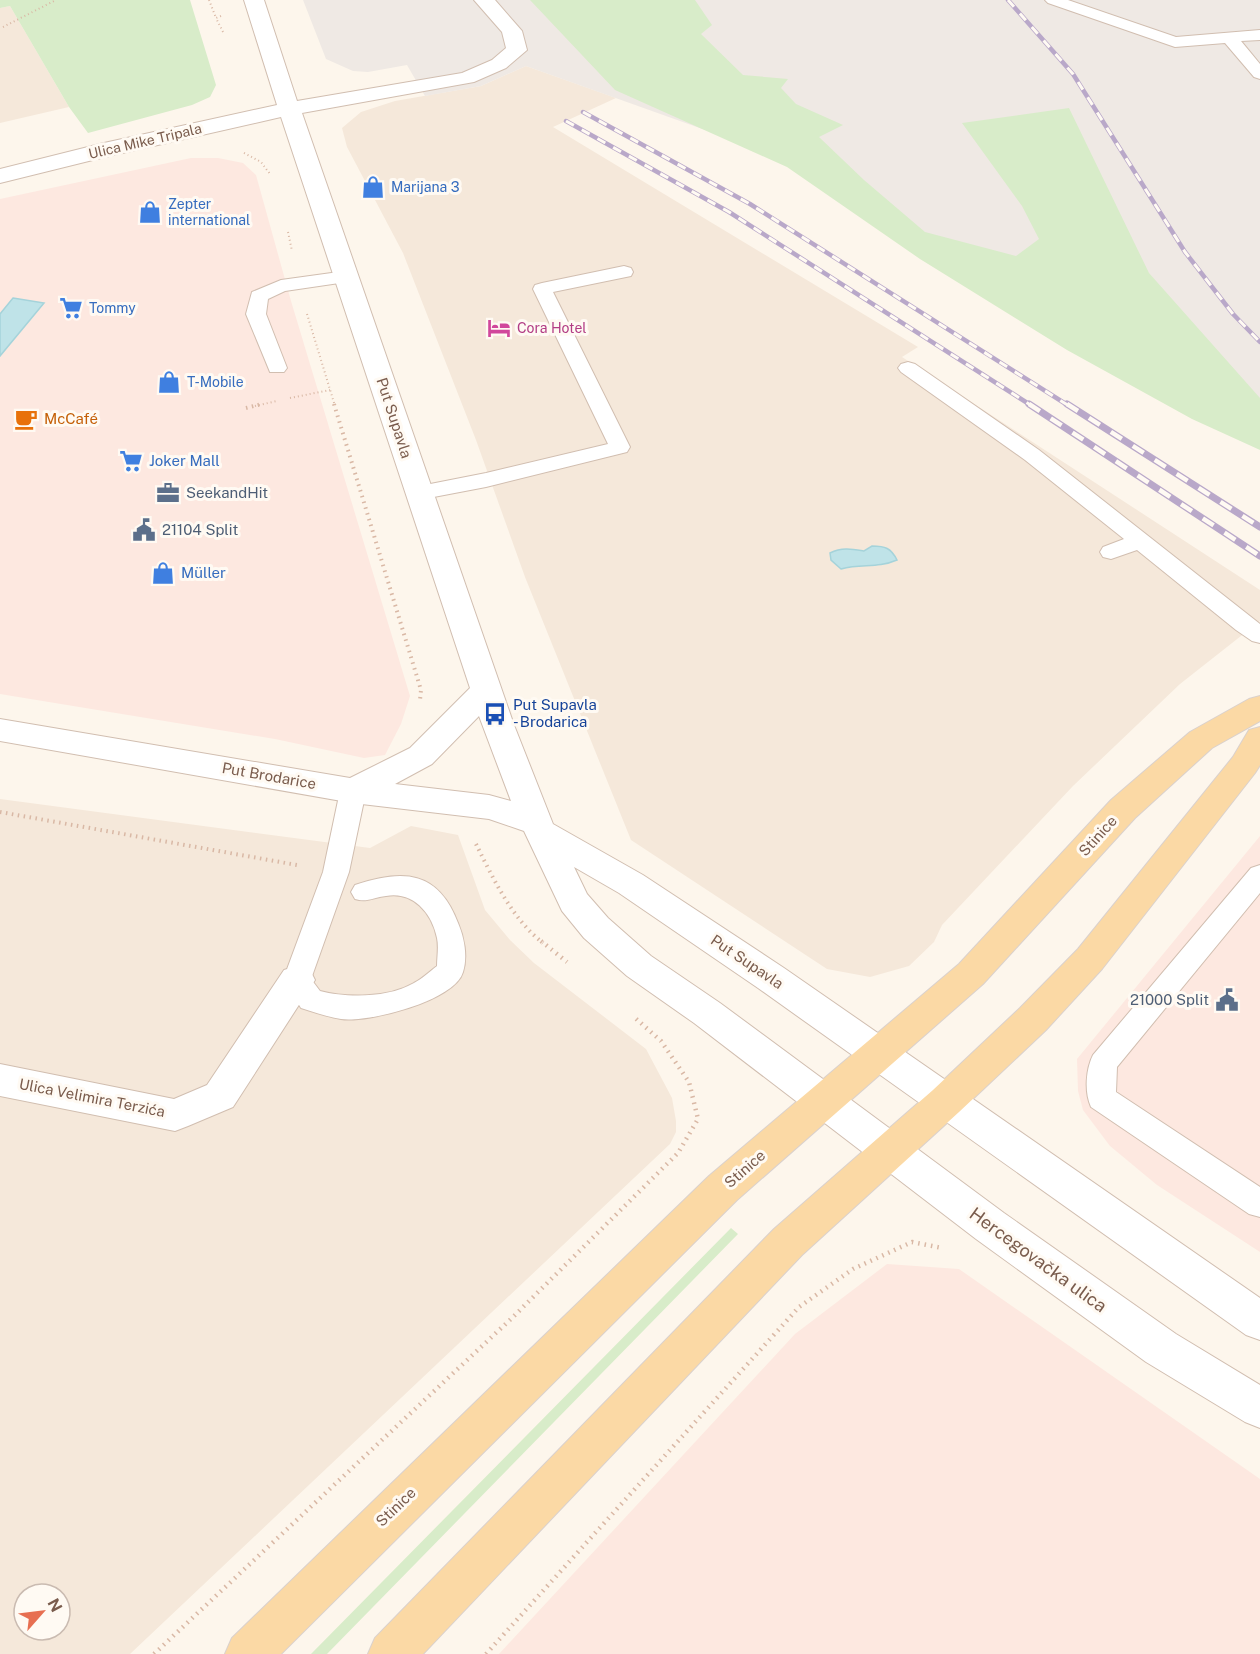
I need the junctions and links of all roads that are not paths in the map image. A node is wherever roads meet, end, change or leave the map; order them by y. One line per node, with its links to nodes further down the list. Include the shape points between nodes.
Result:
1 (254, 0): 7 (street, Put Supavla)
2 (484, 0): 7 (street, Ulica Mike Tripala, via 512,31 517,50 499,64 467,78)
3 (1053, 0): 5 (lane, via 1176,42)
4 (1260, 35): 5 (lane)
5 (1230, 38): 6 (lane)
6 (1260, 74)
7 (290, 109): 8 (street, Ulica Mike Tripala); 10 (street, Put Supavla)
8 (0, 176)
9 (624, 272): 13 (lane, via 542,289 620,447)
10 (346, 277): 11 (lane, via 281,286 259,296 256,314); 13 (street, Put Supavla)
11 (277, 368)
12 (908, 368): 14 (lane, via 1032,454)
13 (418, 493): 17 (street, Put Supavla)
14 (1140, 540): 15 (lane); 16 (lane)
15 (1111, 552)
16 (1260, 635)
17 (486, 690): 21 (street, via 421,756); 22 (street, Put Supavla, via 526,803)
18 (1260, 707): 26 (main road, Stinice, via 1201,740 1123,809 989,957)
19 (0, 730): 21 (street, Put Brodarice)
20 (1260, 738): 29 (main road, via 1245,765 1090,959)
21 (353, 790): 22 (street, Put Brodarice, via 489,807 515,814); 25 (lane, via 336,872)
22 (539, 828): 26 (street, Put Supavla, via 631,884); 28 (street, Put Supavla, via 574,902 596,928 639,966)
23 (1260, 875): 31 (lane, via 1103,1063 1101,1098)
24 (364, 891): 25 (lane, via 387,885 418,888 440,910 451,939 450,972 421,993 379,1005 342,1008 311,1000)
25 (297, 980): 27 (street, Ulica Velimira Terzića, via 220,1096 174,1115)
26 (879, 1054): 28 (main road, Stinice); 29 (street, Put Supavla)
27 (0, 1080)
28 (824, 1101): 30 (street, Hercegovačka ulica); 34 (main road, Stinice, via 723,1188)
29 (946, 1101): 30 (main road); 32 (street)
30 (890, 1152): 33 (street, Hercegovačka ulica, via 1161,1348); 35 (main road, via 788,1242)
31 (1260, 1204)
32 (1260, 1321)
33 (1260, 1408)
34 (248, 1654)
35 (391, 1654)

